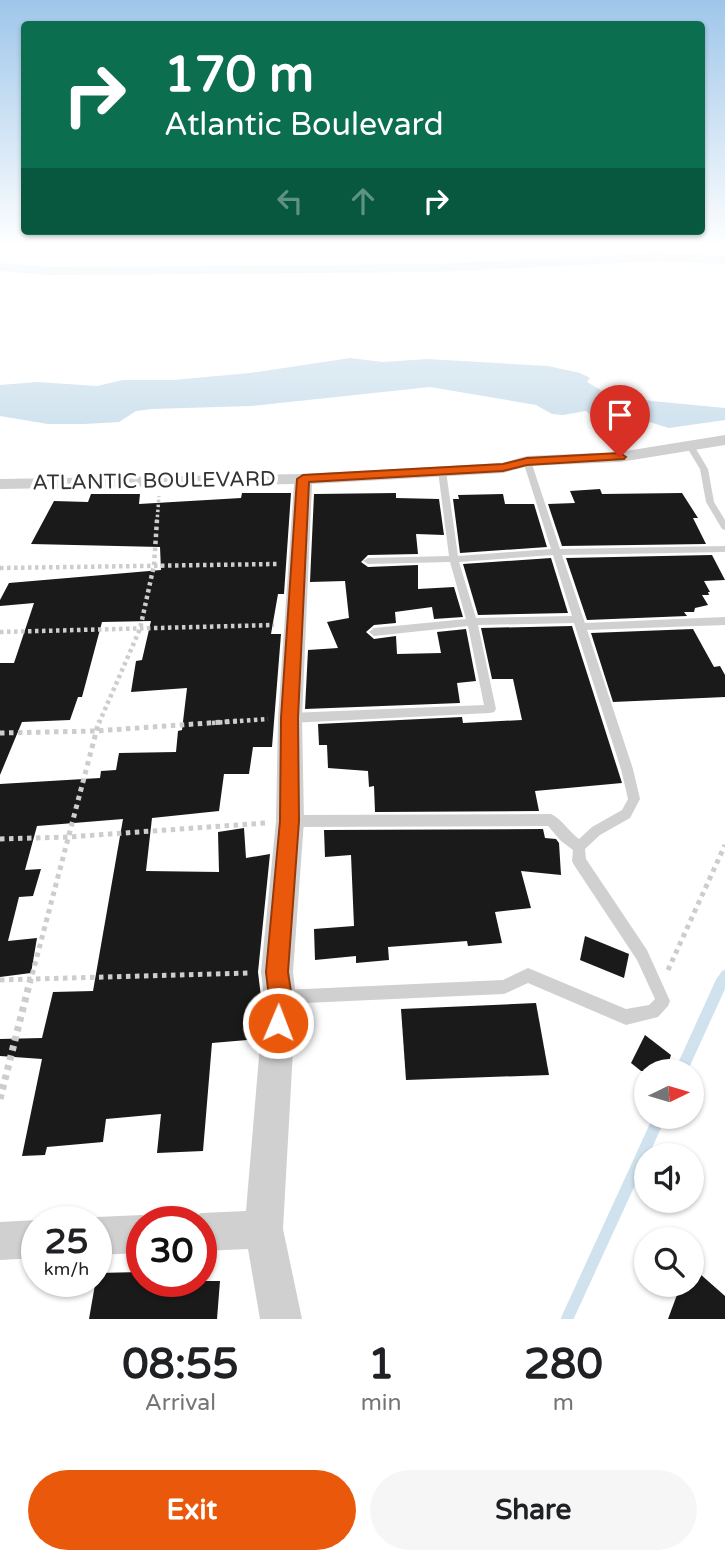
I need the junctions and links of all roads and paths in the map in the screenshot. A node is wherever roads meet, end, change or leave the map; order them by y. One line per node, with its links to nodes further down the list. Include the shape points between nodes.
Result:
1 (725, 440): 2 (street, ATLANTIC BOULEVARD)
2 (690, 446): 3 (street, ATLANTIC BOULEVARD, via 620,457); 8 (lane, via 704,469 710,502)
3 (527, 461): 4 (street, ATLANTIC BOULEVARD, via 503,468); 10 (lane)
4 (442, 471): 5 (street, ATLANTIC BOULEVARD); 11 (lane)
5 (303, 479): 6 (street, ATLANTIC BOULEVARD); 13 (street)
6 (160, 481): 7 (street, ATLANTIC BOULEVARD); 14 (path)
7 (0, 484)
8 (725, 527)
9 (725, 549): 10 (lane)
10 (556, 552): 11 (lane); 18 (lane)
11 (454, 559): 12 (lane); 17 (lane)
12 (368, 561)
13 (298, 564): 14 (path); 19 (street)
14 (154, 565): 15 (path); 20 (path)
15 (0, 568)
16 (725, 621): 18 (lane)
17 (472, 622): 18 (lane); 22 (lane); 23 (lane, via 490,709)
18 (579, 623): 30 (lane, via 634,799 626,814)
19 (295, 624): 20 (path); 23 (street)
20 (140, 629): 21 (path); 24 (path)
21 (0, 632)
22 (374, 632)
23 (290, 718): 24 (path); 26 (street)
24 (95, 731): 25 (path); 27 (path)
25 (0, 733)
26 (290, 821): 27 (path); 30 (lane, via 551,820); 33 (street)
27 (68, 837): 28 (path); 31 (path)
28 (0, 839)
29 (725, 845): 34 (path)
30 (579, 847): 34 (lane, via 579,861 642,955)
31 (31, 979): 32 (path); 33 (path); 35 (path)
32 (0, 980)
33 (279, 985): 34 (lane, via 504,987 528,975 626,1017 653,1012 663,1002); 36 (street)
34 (659, 990)
35 (0, 1099)
36 (264, 1229): 37 (street); 40 (street)
37 (217, 1231)
38 (21, 1240): 39 (street)
39 (0, 1241)
40 (281, 1319)

